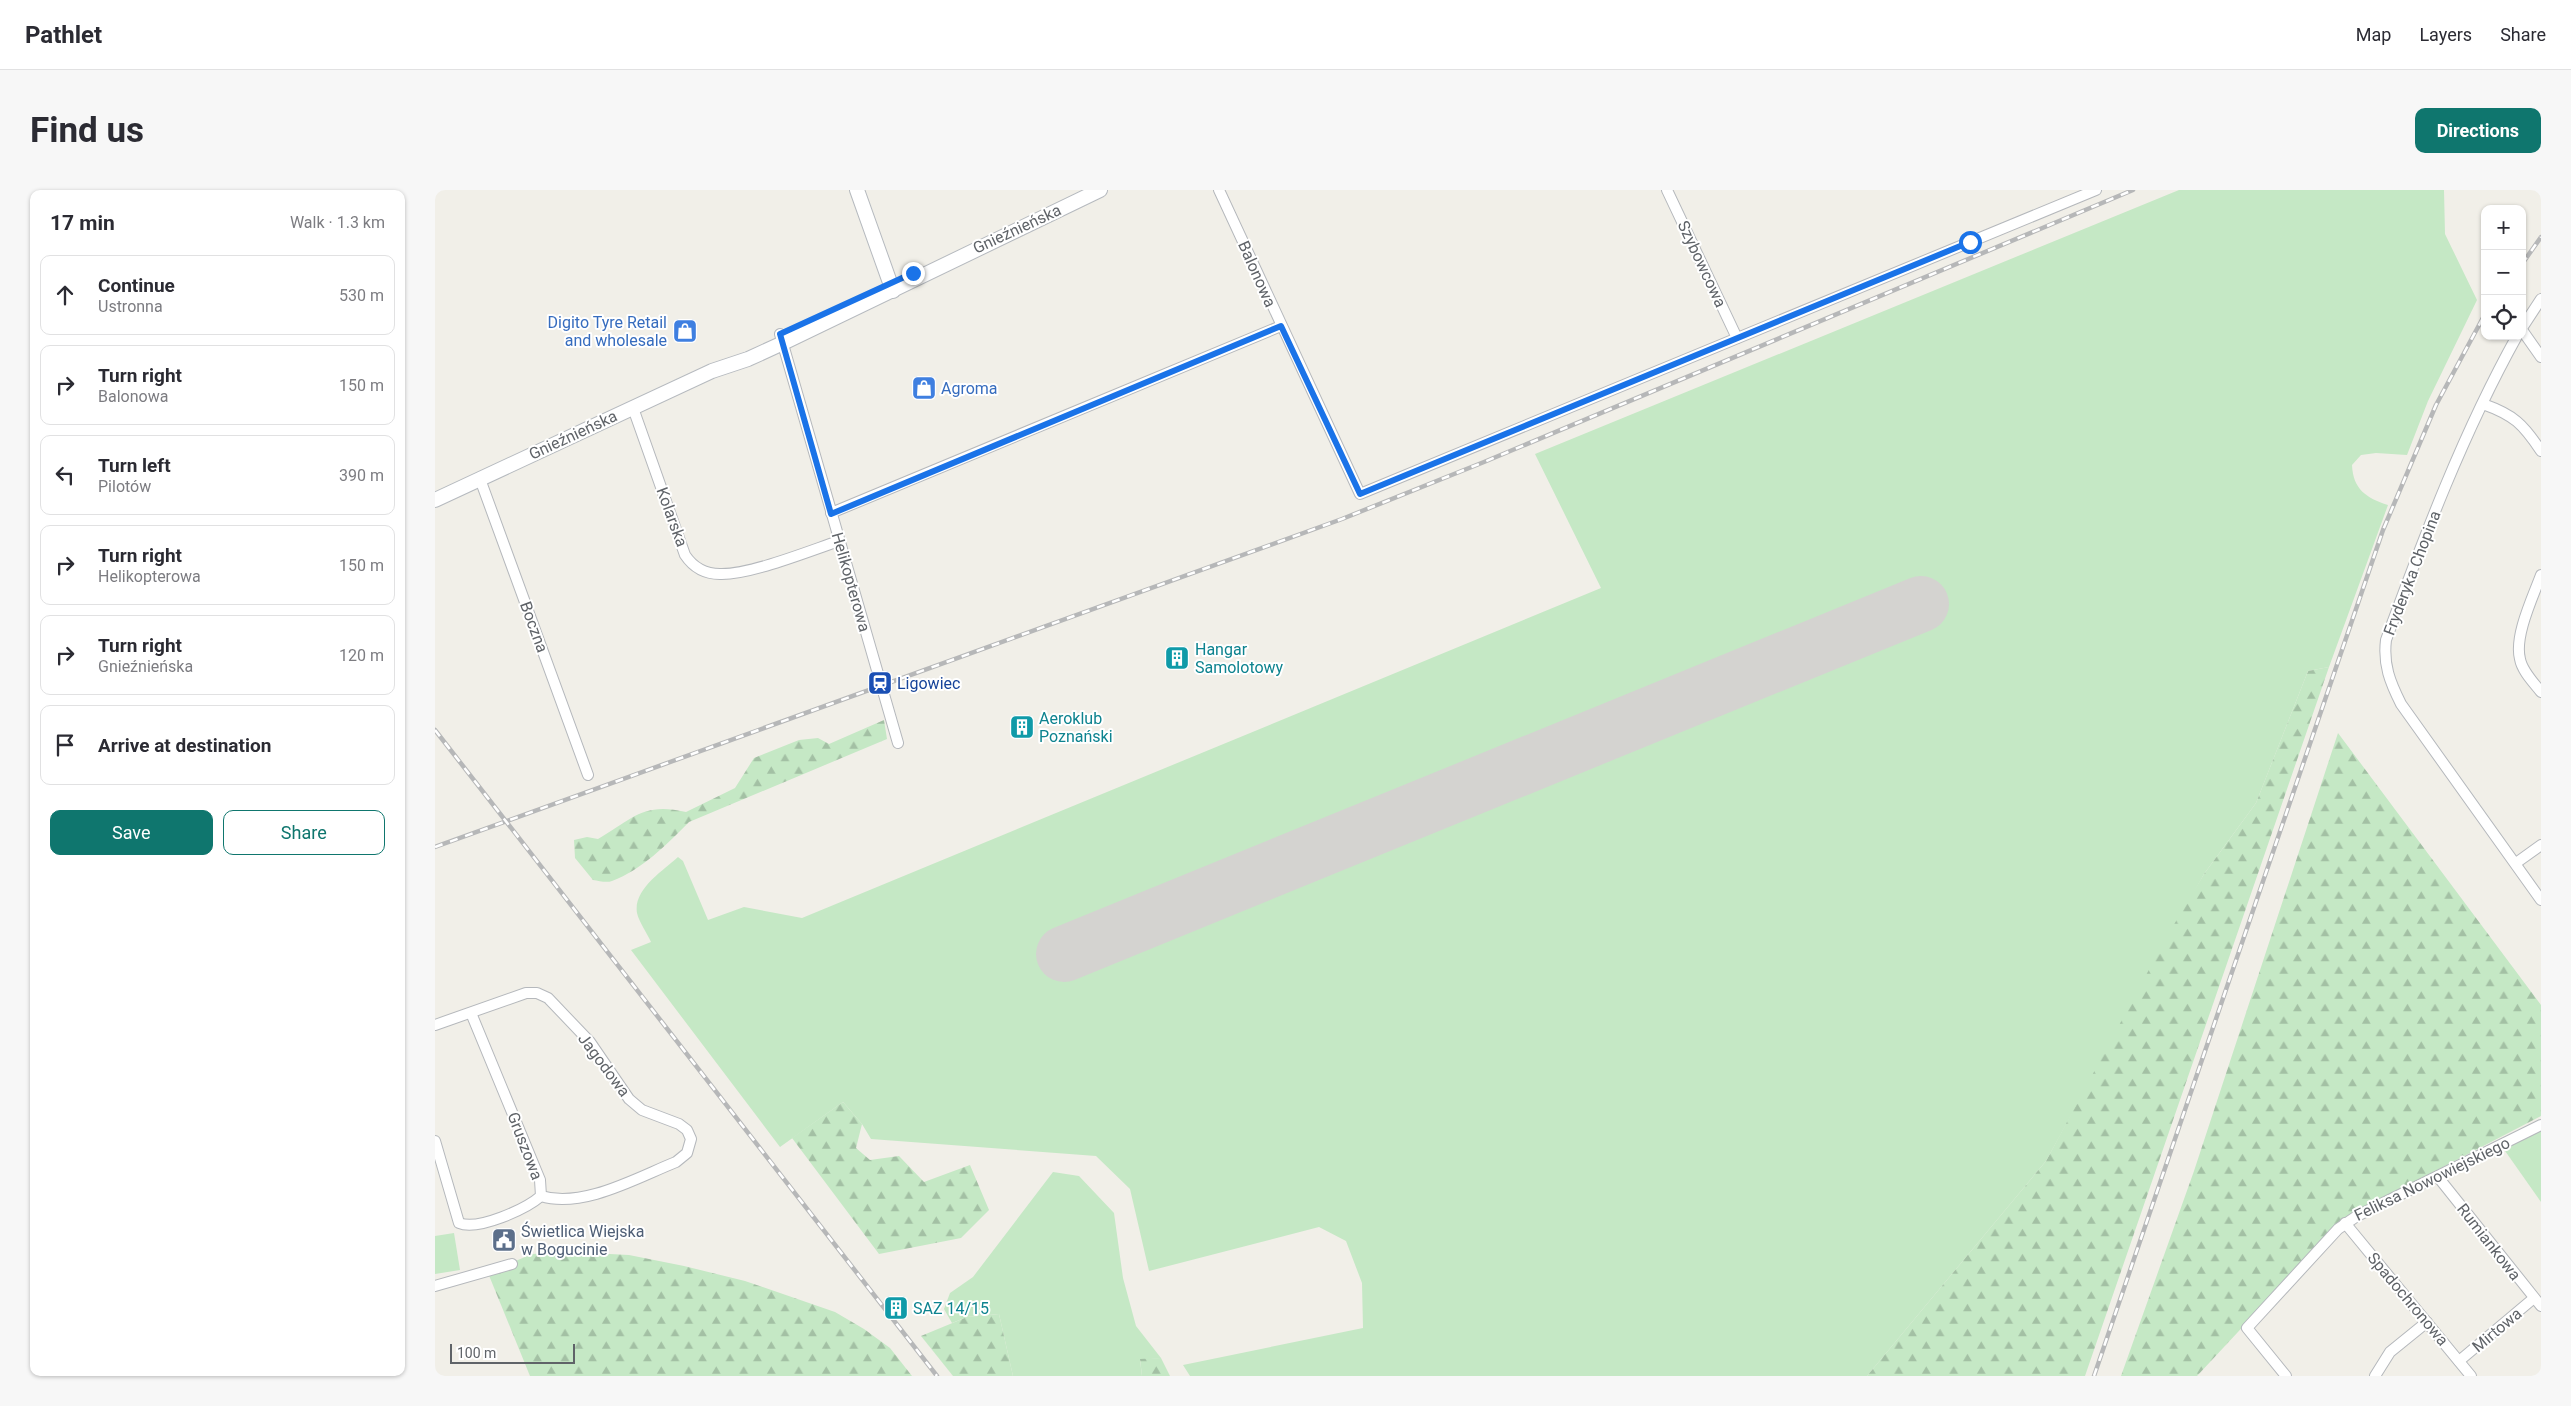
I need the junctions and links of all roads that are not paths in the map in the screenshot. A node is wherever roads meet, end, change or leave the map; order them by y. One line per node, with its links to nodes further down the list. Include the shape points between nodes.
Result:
1 (857, 190): 6 (main road)
2 (1100, 190): 6 (main road, Gnieźnieńska)
3 (1219, 190): 9 (street, Balonowa)
4 (1667, 190): 12 (street, Szybowcowa)
5 (2096, 190): 12 (street)
6 (891, 287): 11 (main road, Gnieźnieńska)
7 (2541, 299): 8 (street)
8 (2526, 323)
9 (1281, 326): 12 (street, Balonowa, via 1360,494); 20 (street)
10 (2526, 335): 14 (street)
11 (781, 338): 16 (main road, Gnieźnieńska, via 743,352 712,371); 20 (street, Helikopterowa)
12 (1737, 338)
13 (2515, 340): 15 (street, Fryderyka Chopina)
14 (2541, 357)
15 (2483, 404): 17 (street, via 2515,418); 27 (street, Fryderyka Chopina, via 2430,521 2384,653 2386,671 2401,704)
16 (633, 408): 18 (main road, Gnieźnieńska); 21 (street, Kolarska, via 691,565 705,572 739,572)
17 (2541, 450)
18 (480, 479): 19 (main road, Gnieźnieńska); 25 (street, Boczna)
19 (435, 500)
20 (831, 514): 21 (street, Helikopterowa)
21 (839, 541): 24 (street, Helikopterowa)
22 (2541, 575): 23 (street, via 2527,613 2519,659)
23 (2541, 692)
24 (898, 743)
25 (588, 775)
26 (2541, 845): 27 (street)
27 (2515, 864): 28 (street, Fryderyka Chopina)
28 (2541, 900)
29 (471, 1013): 30 (street); 34 (street, Gruszowa, via 540,1180); 34 (street, Jagodowa, via 526,993 548,998 589,1042 629,1099 642,1110 679,1124 691,1139 687,1153 676,1162 595,1194 555,1201)
30 (435, 1025)
31 (2541, 1125): 33 (street, Feliksa Nowowiejskiego)
32 (435, 1141): 34 (street, Gruszowa, via 459,1223 472,1225 517,1212)
33 (2438, 1177): 35 (street, Feliksa Nowowiejskiego); 38 (street, Rumiankowa)
34 (541, 1196)
35 (2345, 1223): 40 (street, Spadochronowa); 42 (street, Feliksa Nowowiejskiego, via 2247,1328)
36 (512, 1264): 37 (street)
37 (435, 1286)
38 (2534, 1298): 39 (street, Rumiankowa); 41 (street, Mirtowa)
39 (2541, 1306)
40 (2427, 1322): 41 (street, Spadochronowa); 43 (street, via 2390,1352)
41 (2459, 1361): 44 (street, Spadochronowa)
42 (2286, 1376)
43 (2375, 1376)
44 (2471, 1376)

